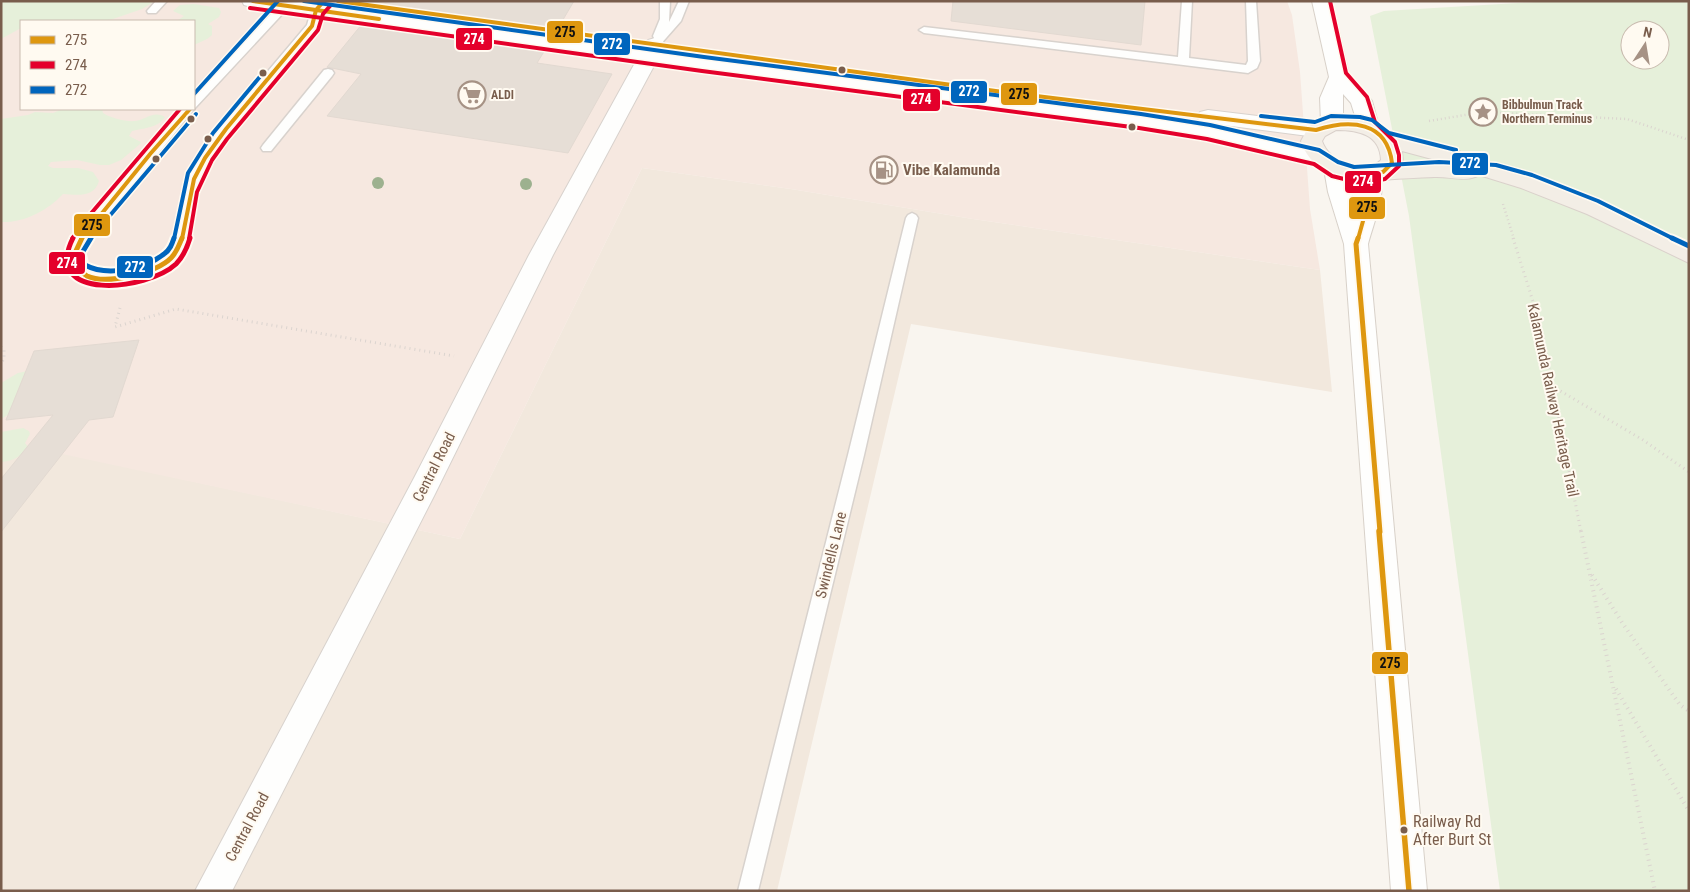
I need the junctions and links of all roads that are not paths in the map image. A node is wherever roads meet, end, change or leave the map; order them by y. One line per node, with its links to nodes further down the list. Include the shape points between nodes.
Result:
1 (162, 1): 11 (lane)
2 (251, 1): 9 (street)
3 (336, 1): 13 (street)
4 (664, 1): 13 (lane, Central Road, via 665,19)
5 (684, 1): 13 (lane, Central Road, via 676,22)
6 (1187, 1): 14 (lane)
7 (1251, 1): 14 (lane, via 1253,66 1248,69)
8 (1322, 1): 16 (street)
9 (286, 4): 10 (street); 17 (lane)
10 (320, 6): 13 (street); 18 (lane, via 312,26 220,135 205,158 187,197 180,245 170,258 157,269 125,278 88,276 74,263 74,254 82,239)
11 (152, 11)
12 (924, 30): 14 (lane)
13 (652, 51): 19 (street); 22 (street, via 1208,132); 28 (street, Central Road, via 541,255)
14 (1183, 61)
15 (328, 73): 21 (lane)
16 (1339, 77): 19 (street); 20 (street, via 1362,101)
17 (195, 104)
18 (189, 110)
19 (1324, 126): 20 (main road, via 1347,123); 22 (main road, via 1311,138 1312,147)
20 (1377, 134): 23 (main road); 24 (main road, via 1392,152 1392,163)
21 (267, 148)
22 (1326, 163): 24 (main road, via 1352,174); 26 (street)
23 (1494, 172): 24 (main road, via 1439,169); 27 (main road, via 1595,208)
24 (1376, 173): 26 (street)
25 (912, 218): 29 (lane, Swindells Lane)
26 (1356, 244): 30 (street)
27 (1689, 254)
28 (213, 891)
29 (748, 891)
30 (1409, 891)

